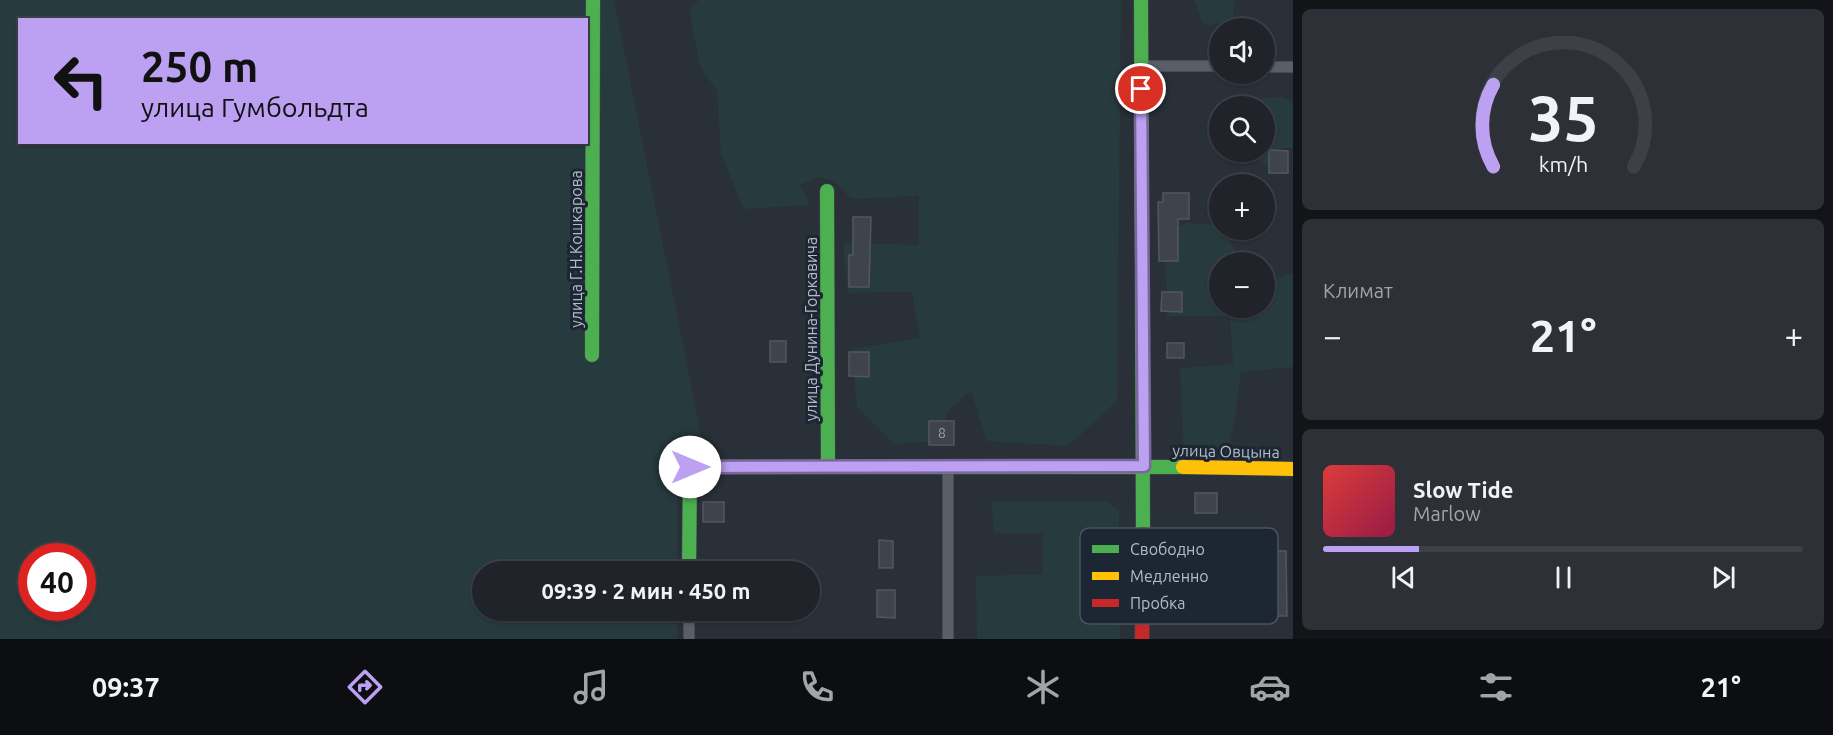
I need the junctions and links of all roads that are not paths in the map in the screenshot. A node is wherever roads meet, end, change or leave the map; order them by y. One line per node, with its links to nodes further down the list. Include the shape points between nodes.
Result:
1 (593, 0): 8 (street, улица Г.Н.Кошкарова)
2 (1141, 0): 3 (street)
3 (1140, 66): 4 (street); 11 (street)
4 (1209, 66)
5 (1275, 67): 6 (street)
6 (1293, 67)
7 (827, 191): 9 (street, улица Дунина-Горкавича)
8 (592, 355)
9 (828, 466): 10 (street, улица Овцына); 14 (street, улица Овцына, via 690,467)
10 (948, 466): 11 (street, улица Овцына); 18 (street)
11 (1144, 466): 12 (street, улица Овцына); 13 (street)
12 (1293, 469)
13 (1143, 528)
14 (689, 561)
15 (689, 621): 17 (street)
16 (1142, 624): 19 (street)
17 (689, 639)
18 (948, 639)
19 (1142, 639)

